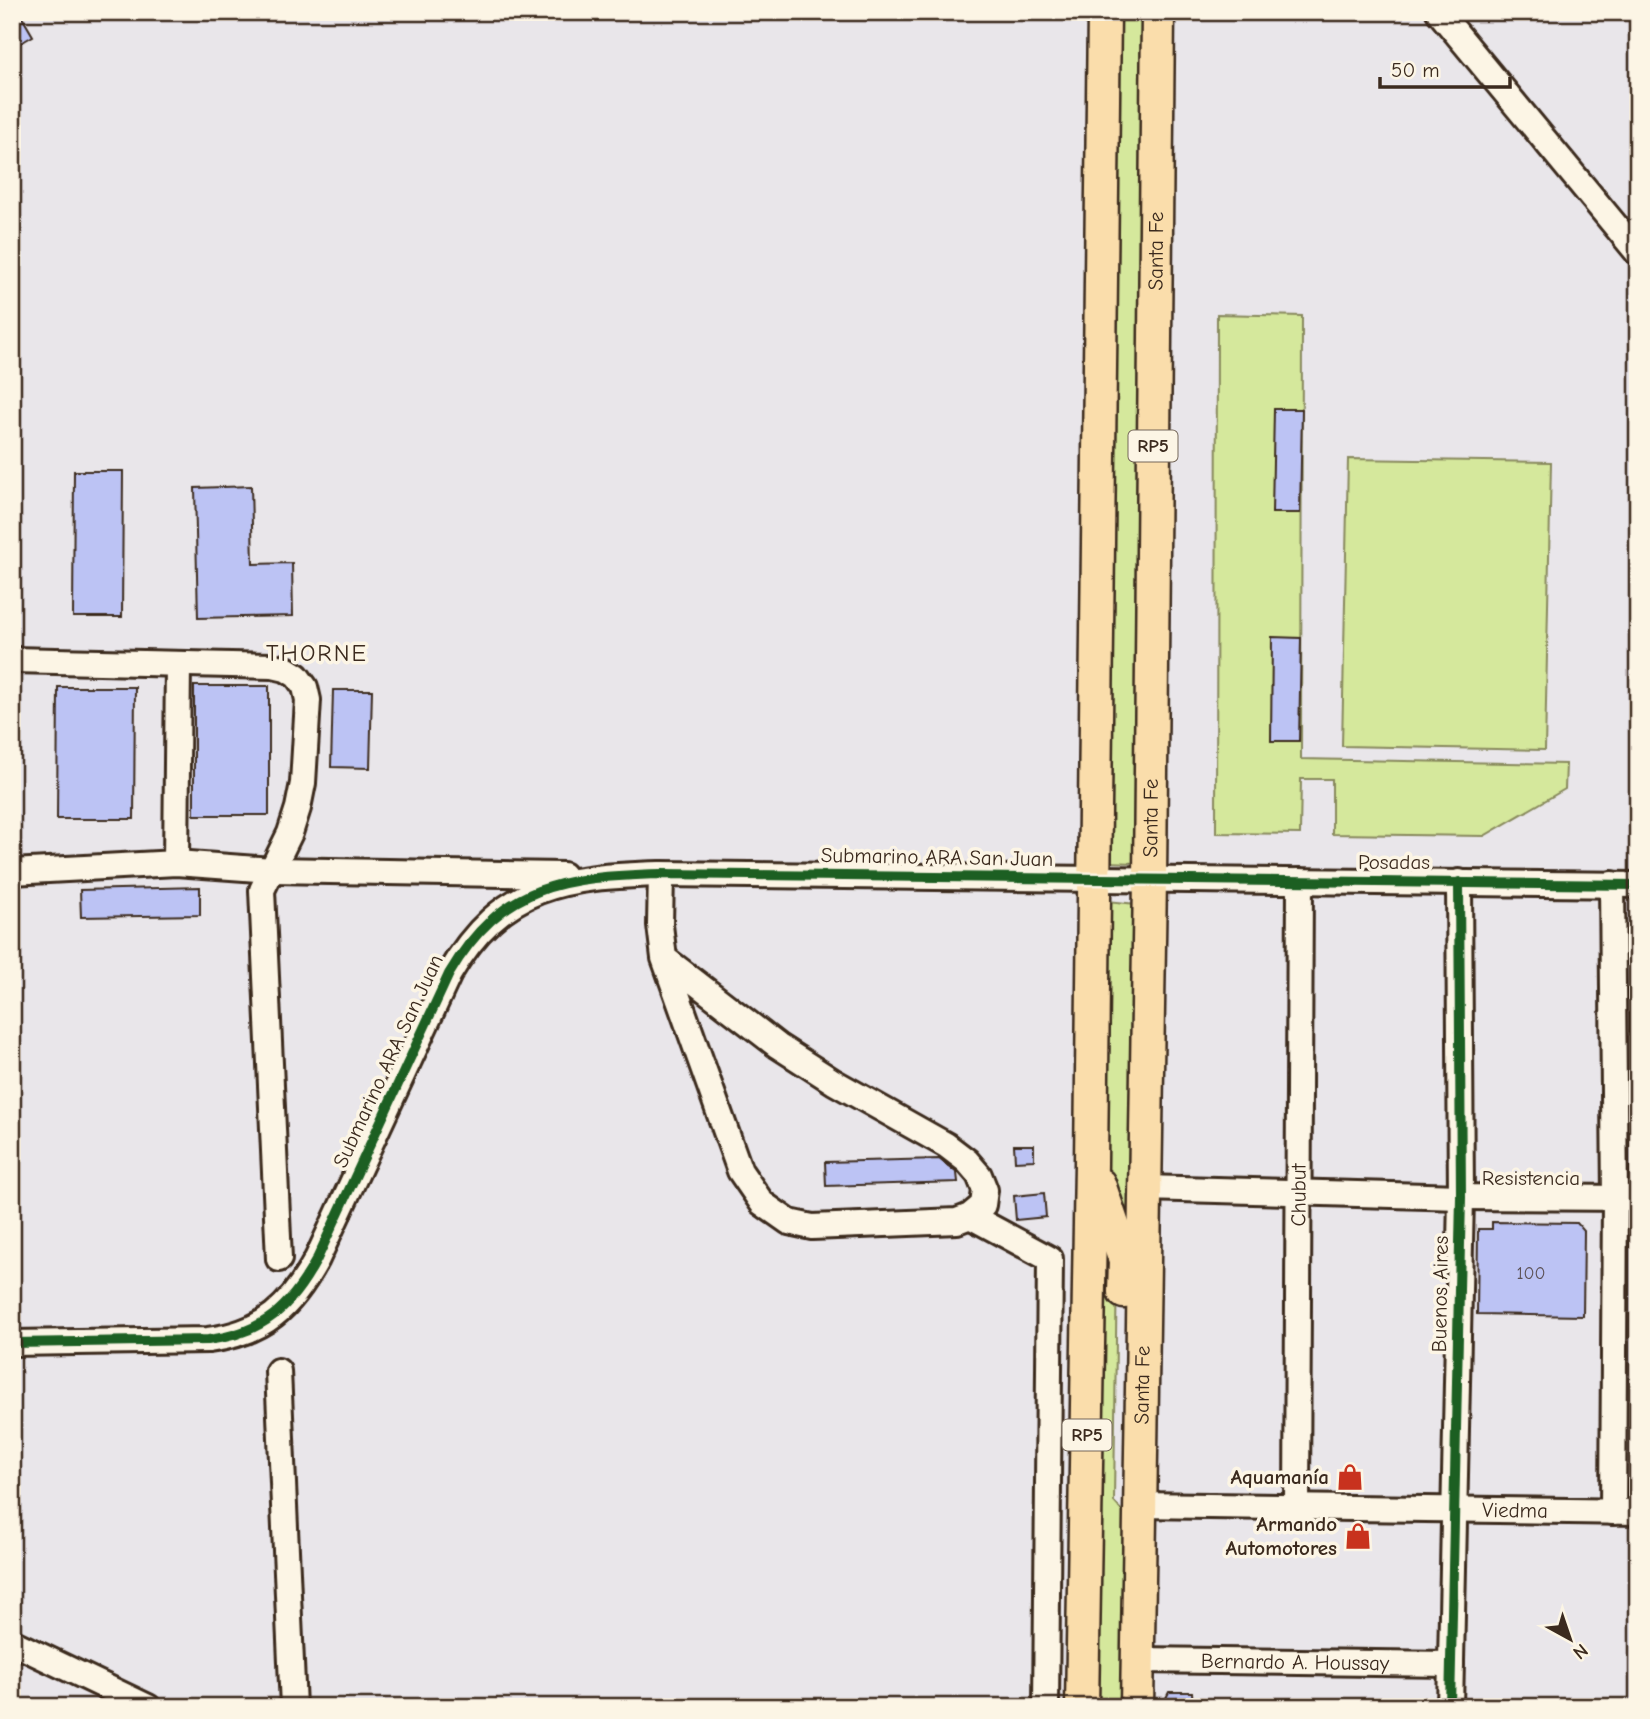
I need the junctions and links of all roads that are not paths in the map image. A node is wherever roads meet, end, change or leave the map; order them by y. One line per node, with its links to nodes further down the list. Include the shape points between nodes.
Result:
1 (1104, 12): 12 (main road, RP5)
2 (1158, 12): 13 (main road, Santa Fe / RP5)
3 (1439, 12): 4 (street)
4 (1638, 253)
5 (12, 660): 6 (street)
6 (178, 664): 7 (street); 8 (street, via 273,666 297,676 304,687 308,701 303,783 294,821)
7 (176, 863): 8 (street); 9 (street)
8 (272, 870): 11 (street); 25 (street, via 262,890)
9 (12, 872)
10 (661, 874): 11 (street, Submarino ARA San Juan); 12 (street, Submarino ARA San Juan); 18 (street)
11 (598, 876): 26 (street, Submarino ARA San Juan, via 530,894 505,908 464,947 317,1259 304,1283 273,1317 231,1337 208,1340)
12 (1093, 878): 13 (street, Submarino ARA San Juan); 19 (main road, RP5)
13 (1150, 880): 14 (street, Posadas); 20 (main road, Santa Fe / RP5)
14 (1300, 881): 15 (street, Posadas); 21 (street, Chubut)
15 (1460, 881): 16 (street, Posadas); 22 (street, Buenos Aires)
16 (1612, 884): 17 (street, Posadas); 23 (street)
17 (1638, 884)
18 (664, 958): 24 (street, via 778,1046 967,1161 985,1190 983,1205); 24 (street, via 740,1171 762,1202 789,1222 812,1227 957,1221)
19 (1091, 1163): 28 (main road, via 1125,1260 1121,1488 1126,1501); 38 (main road, RP5)
20 (1144, 1188): 21 (street, Resistencia); 28 (main road, Santa Fe / RP5)
21 (1297, 1192): 22 (street, Resistencia); 29 (street, Chubut)
22 (1461, 1197): 23 (street, Resistencia); 30 (street, Buenos Aires)
23 (1626, 1197): 31 (street)
24 (970, 1216): 37 (street, via 1050,1259)
25 (279, 1259)
26 (12, 1343)
27 (278, 1371): 36 (street)
28 (1139, 1506): 29 (street, Viedma); 33 (main road, Santa Fe / RP5)
29 (1297, 1508): 30 (street, Viedma)
30 (1455, 1509): 31 (street, Viedma); 34 (street, Buenos Aires)
31 (1626, 1512)
32 (12, 1642): 35 (street)
33 (1137, 1660): 34 (street, Bernardo A. Houssay); 39 (main road, Santa Fe / RP5)
34 (1451, 1664): 40 (street, Buenos Aires)
35 (148, 1707)
36 (293, 1707)
37 (1046, 1707)
38 (1082, 1707)
39 (1137, 1707)
40 (1450, 1707)

